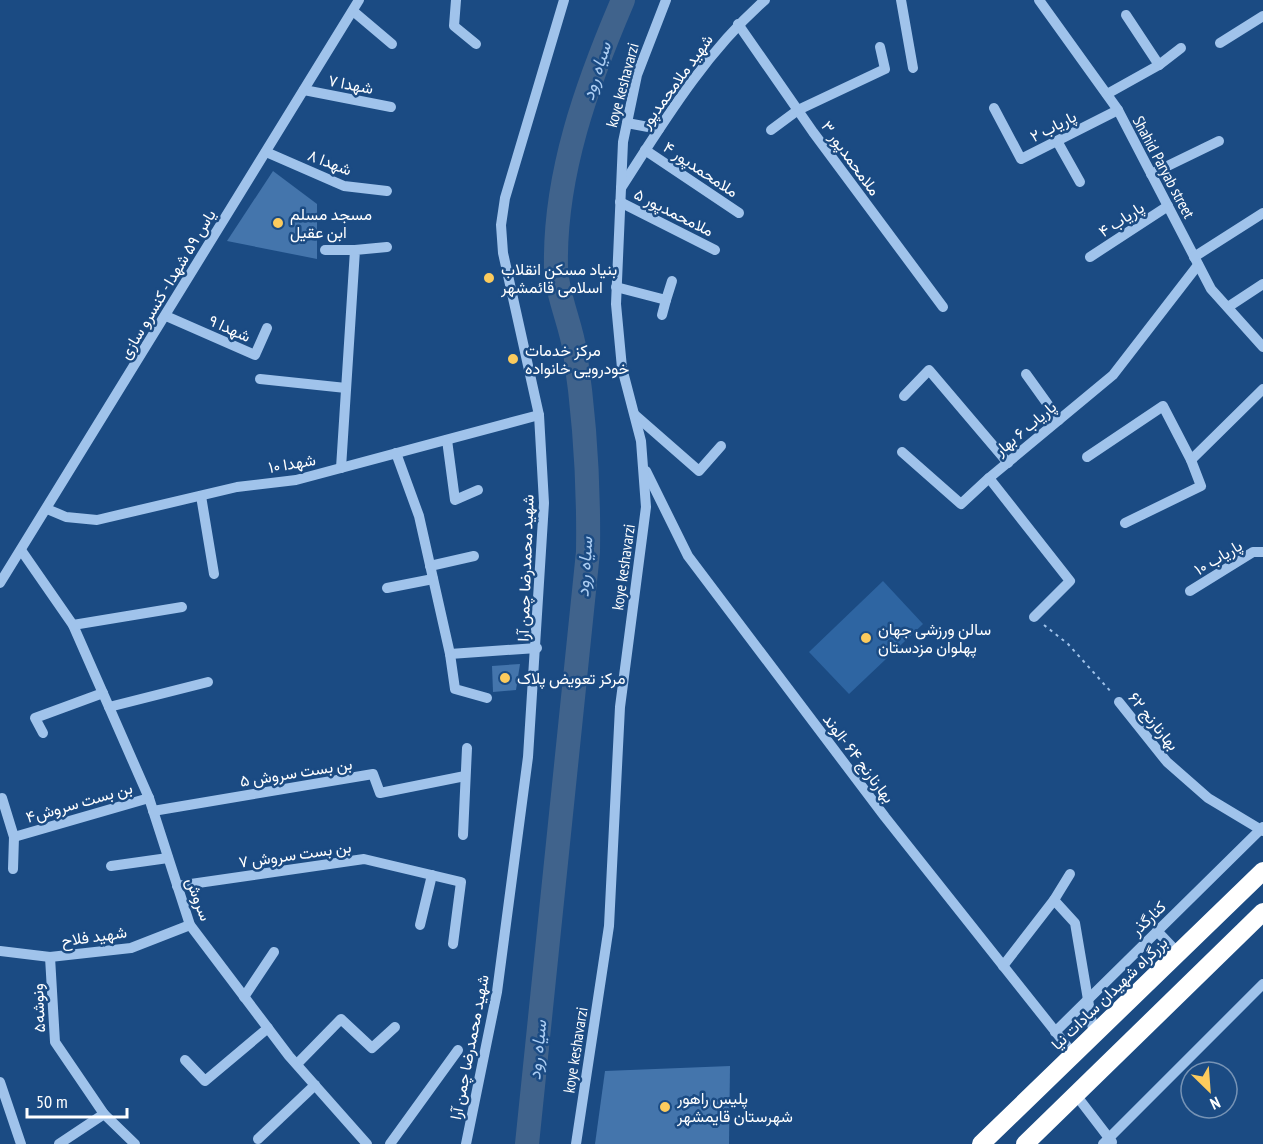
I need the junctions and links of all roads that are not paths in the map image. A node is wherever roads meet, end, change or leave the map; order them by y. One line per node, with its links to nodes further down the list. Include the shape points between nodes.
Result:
1 (359, 0): 8 (street, یاس ۵۹ شهدا - کنسرو سازی)
2 (456, 0): 14 (street, via 454,26)
3 (564, 0): 62 (street, شهید محمدرضا چمن آرا, via 505,198 501,225 503,253)
4 (666, 0): 25 (street, koye keshavarzi, via 637,75)
5 (765, 0): 11 (street, شهید ملامحمدپور)
6 (901, 0): 18 (street)
7 (1040, 0): 20 (street, Shahid Paryab street)
8 (353, 11): 13 (street); 19 (street, یاس ۵۹ شهدا - کنسرو سازی)
9 (1126, 15): 17 (street)
10 (1263, 16): 12 (street)
11 (738, 24): 23 (street, ملامحمدپور ۳); 26 (street, شهید ملامحمدپور, via 708,57)
12 (1220, 43)
13 (392, 44)
14 (476, 44)
15 (880, 47): 23 (street, via 885,69)
16 (1181, 48): 17 (street)
17 (1160, 65): 20 (street)
18 (913, 68)
19 (304, 90): 21 (street, شهدا ۷); 31 (street, یاس ۵۹ شهدا - کنسرو سازی)
20 (1107, 94): 24 (street, Shahid Paryab street)
21 (391, 107)
22 (994, 108): 28 (street, پاریاب ۲, via 1021,159)
23 (798, 110): 27 (street); 50 (street, ملامحمدپور ۳)
24 (1118, 110): 28 (street, پاریاب ۲); 32 (street, Shahid Paryab street)
25 (627, 123): 26 (street); 34 (street, koye keshavarzi)
26 (659, 129): 30 (street, شهید ملامحمدپور)
27 (771, 130)
28 (1057, 141): 33 (street)
29 (1219, 141): 32 (street)
30 (645, 150): 34 (street, شهید ملامحمدپور); 38 (street, ملامحمدپور ۴)
31 (266, 152): 35 (street, شهدا ۸, via 344,186); 53 (street, یاس ۵۹ شهدا - کنسرو سازی)
32 (1151, 174): 37 (street, Shahid Paryab street)
33 (1080, 182)
34 (620, 188): 36 (street, koye keshavarzi)
35 (387, 191)
36 (620, 202): 43 (street, ملامحمدپور ۵); 48 (street, koye keshavarzi)
37 (1168, 206): 44 (street, پاریاب ۴); 45 (street, Shahid Paryab street)
38 (739, 213)
39 (1263, 213): 45 (street, پاریاب ۶ بهار)
40 (387, 247): 42 (street)
41 (325, 250): 42 (street)
42 (355, 250): 58 (street)
43 (715, 250)
44 (1090, 257)
45 (1196, 261): 51 (street, Shahid Paryab street, via 1211,289); 63 (street, پاریاب ۶ بهار, via 1113,375)
46 (672, 280): 49 (street)
47 (1263, 284): 51 (street)
48 (616, 287): 49 (street); 61 (street, koye keshavarzi, via 622,368)
49 (666, 300): 52 (street)
50 (943, 307)
51 (1228, 307): 55 (street, Shahid Paryab street)
52 (662, 315)
53 (166, 316): 54 (street, شهدا ۹, via 255,355); 76 (street, یاس ۵۹ شهدا - کنسرو سازی)
54 (267, 328)
55 (1263, 347)
56 (1026, 374): 63 (street)
57 (260, 379): 58 (street)
58 (346, 388): 72 (street)
59 (1263, 390): 69 (street)
60 (904, 396): 70 (street, via 929,370)
61 (634, 414): 65 (street, via 699,471); 71 (street, koye keshavarzi)
62 (539, 415): 64 (street, شهدا ۱۰); 90 (street, شهید محمدرضا چمن آرا, via 544,503)
63 (1059, 420): 70 (street, پاریاب ۶ بهار)
64 (447, 440): 67 (street, شهدا ۱۰); 74 (street, via 455,500)
65 (721, 446)
66 (902, 452): 73 (street, via 961,504)
67 (396, 453): 72 (street, شهدا ۱۰); 81 (street, via 419,516)
68 (1087, 457): 69 (street, via 1163,406)
69 (1191, 460): 77 (street, via 1201,486)
70 (1008, 463): 73 (street, پاریاب ۶ بهار)
71 (643, 465): 123 (street, بهارنارنج ۶۴ -الوند, via 688,556); 148 (street, koye keshavarzi, via 646,507 620,706 609,926)
72 (340, 468): 75 (street, شهدا ۱۰, via 296,480)
73 (989, 478): 88 (street, پاریاب ۶ بهار, via 1070,581)
74 (478, 490)
75 (201, 496): 76 (street, شهدا ۱۰, via 98,520 66,517); 82 (street)
76 (47, 509): 78 (street, یاس ۵۹ شهدا - کنسرو سازی)
77 (1125, 523)
78 (21, 550): 84 (street, یاس ۵۹ شهدا - کنسرو سازی); 89 (street, سروش)
79 (1263, 552): 86 (street, پاریاب ۱۰, via 1253,552)
80 (474, 556): 81 (street)
81 (430, 566): 83 (street)
82 (214, 574)
83 (433, 579): 85 (street); 91 (street)
84 (0, 583)
85 (387, 588)
86 (1190, 591)
87 (182, 607): 89 (street)
88 (1034, 617)
89 (73, 625): 93 (street, سروش)
90 (537, 648): 91 (street); 147 (street, شهید محمدرضا چمن آرا, via 528,757 497,992)
91 (450, 654): 94 (street, via 455,689)
92 (208, 682): 96 (street)
93 (103, 693): 96 (street, سروش); 97 (street, via 35,718)
94 (487, 698)
95 (1119, 702): 103 (street, بهارنارنج ۶۲, via 1167,762 1208,798)
96 (109, 707): 101 (street, سروش)
97 (43, 733)
98 (467, 748): 99 (street)
99 (465, 776): 102 (street, بن بست سروش ۵, via 380,793 373,774); 104 (street)
100 (2, 798): 105 (street)
101 (149, 798): 102 (street, سروش); 105 (street, بن بست سروش۴)
102 (153, 810): 106 (street, سروش)
103 (1262, 829): 117 (street, کنارگذر)
104 (463, 835)
105 (14, 837): 108 (street, بن بست سروش۴)
106 (168, 858): 107 (street); 112 (street, سروش)
107 (111, 866)
108 (13, 869)
109 (1263, 871): 121 (highway, بزرگراه شهیدان سادات نیا)
110 (1070, 874): 113 (street)
111 (432, 875): 112 (street, بن بست سروش ۷, via 364,859); 116 (street); 118 (street, بن بست سروش ۷, via 461,882)
112 (177, 886): 115 (street, سروش)
113 (1054, 900): 123 (street); 126 (street, via 1075,923)
114 (1263, 912): 137 (highway)
115 (190, 925): 122 (street, شهید فلاح, via 131,948); 125 (street, سروش)
116 (420, 925)
117 (1157, 931): 121 (street); 126 (street, کنارگذر)
118 (453, 944)
119 (0, 951): 122 (street, شهید فلاح)
120 (273, 952): 125 (street)
121 (1178, 954): 130 (highway, بزرگراه شهیدان سادات نیا)
122 (50, 957): 138 (street, ونوشه۵, via 55,1042)
123 (1003, 966): 129 (street, بهارنارنج ۶۴ -الوند)
124 (1263, 984): 141 (street)
125 (244, 997): 128 (street, سروش)
126 (1088, 998): 129 (street, کنارگذر); 130 (street)
127 (395, 1026): 134 (street, via 372,1048 341,1019)
128 (268, 1028): 133 (street, via 205,1082); 134 (street, سروش)
129 (1055, 1032): 132 (street, بهارنارنج ۶۴ -الوند)
130 (1094, 1035): 132 (highway, بزرگراه شهیدان سادات نیا)
131 (458, 1050): 146 (street)
132 (1074, 1055): 149 (highway, بزرگراه شهیدان سادات نیا)
133 (185, 1060)
134 (297, 1064): 136 (street, سروش)
135 (0, 1082): 142 (street)
136 (315, 1085): 139 (street); 145 (street, سروش)
137 (1076, 1095): 141 (street); 150 (highway)
138 (104, 1114): 140 (street); 144 (street, ونوشه۵)
139 (258, 1139)
140 (74, 1140): 143 (street)
141 (1108, 1142)
142 (21, 1144)
143 (59, 1144)
144 (135, 1144)
145 (367, 1144)
146 (390, 1144)
147 (466, 1144)
148 (576, 1144)
149 (981, 1144)
150 (1025, 1144)

